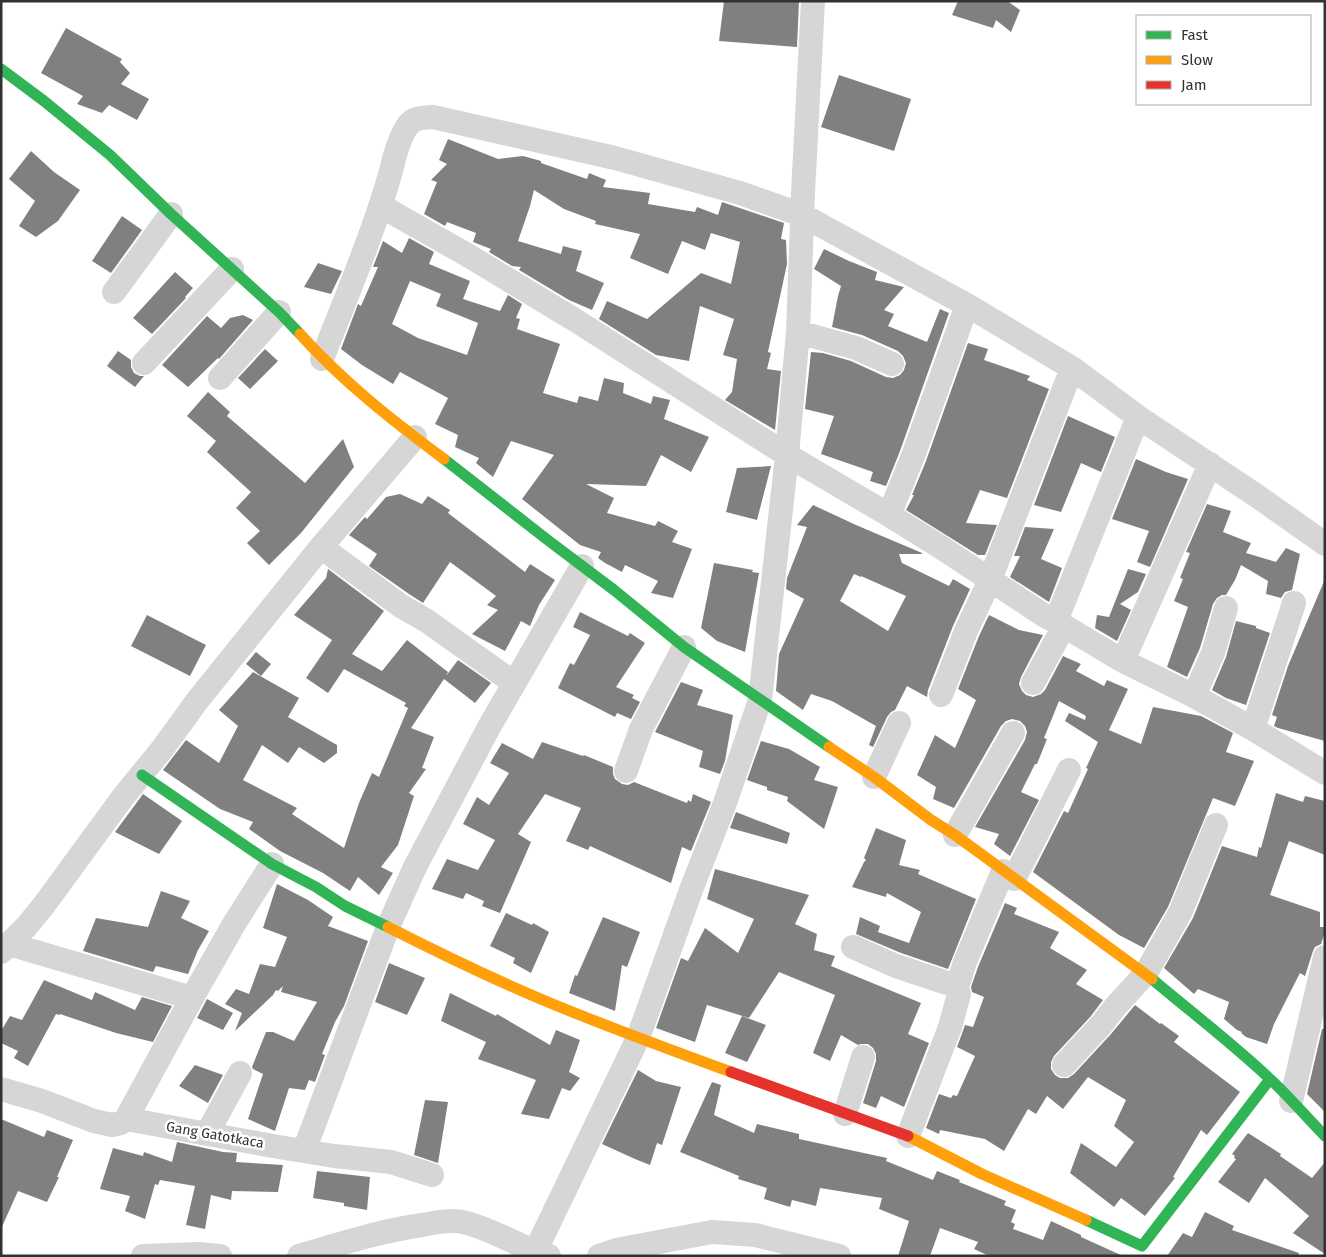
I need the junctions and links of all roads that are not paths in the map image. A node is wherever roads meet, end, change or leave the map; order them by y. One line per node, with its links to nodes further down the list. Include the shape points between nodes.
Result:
1 (813, 1): 5 (street)
2 (1, 69): 4 (street, via 110,155)
3 (381, 206): 5 (street, via 407,127 417,118 433,117 615,158 740,193); 11 (street); 18 (street, via 566,315)
4 (171, 214): 6 (street); 7 (street)
5 (802, 215): 8 (street); 10 (street)
6 (232, 269): 9 (street); 12 (street)
7 (114, 292)
8 (966, 305): 14 (street); 20 (street)
9 (279, 312): 11 (street); 15 (street)
10 (798, 332): 13 (street, via 856,348); 18 (street)
11 (322, 359): 17 (street)
12 (144, 363)
13 (892, 364)
14 (1072, 368): 16 (street); 24 (street)
15 (220, 378)
16 (1138, 417): 19 (street); 27 (street)
17 (415, 437): 22 (street); 23 (street)
18 (787, 454): 20 (street); 34 (street)
19 (1210, 464): 21 (street); 29 (street)
20 (889, 515): 24 (street)
21 (1325, 544)
22 (321, 547): 30 (street); 41 (street)
23 (582, 566): 28 (street); 30 (street)
24 (990, 580): 27 (street); 32 (street)
25 (1294, 603): 36 (street)
26 (1226, 608): 33 (street, via 1213,653)
27 (1060, 624): 29 (street); 31 (street)
28 (684, 647): 34 (street); 39 (street, via 641,729)
29 (1123, 662): 33 (street)
30 (514, 683): 47 (street, via 432,834)
31 (1033, 683)
32 (942, 694)
33 (1194, 696): 36 (street)
34 (760, 700): 42 (street); 54 (street)
35 (899, 723): 42 (street)
36 (1253, 729): 40 (street)
37 (1013, 733): 44 (street)
38 (1069, 770): 46 (street)
39 (626, 771)
40 (1325, 773)
41 (142, 775): 45 (street); 49 (street, via 44,905)
42 (874, 777): 44 (street)
43 (1216, 825): 51 (street, via 1180,913)
44 (955, 836): 46 (street)
45 (272, 864): 47 (street); 53 (street)
46 (1008, 875): 51 (street); 52 (street, via 965,962)
47 (388, 927): 54 (street, via 464,965); 66 (street)
48 (853, 947): 52 (street)
49 (5, 948): 53 (street)
50 (1325, 957): 60 (street)
51 (1146, 973): 56 (street); 58 (street)
52 (957, 987): 64 (street, via 959,994 950,1027)
53 (192, 998): 62 (street)
54 (638, 1038): 61 (street); 69 (street)
55 (863, 1057): 61 (street)
56 (1064, 1065)
57 (240, 1073): 63 (street)
58 (1270, 1079): 60 (street); 68 (street)
59 (2, 1090): 62 (street, via 94,1121 112,1125)
60 (1291, 1101): 65 (street)
61 (845, 1114): 64 (street)
62 (126, 1119): 63 (street, Gang Gatotkaca)
63 (207, 1134): 66 (street, Gang Gatotkaca)
64 (908, 1136): 68 (street)
65 (1325, 1136)
66 (304, 1151): 67 (street, Gang Gatotkaca, via 392,1162)
67 (432, 1174)
68 (1142, 1251)
69 (542, 1254): 72 (street, via 477,1226 439,1222 398,1228)
70 (142, 1256): 71 (street)
71 (220, 1256)
72 (299, 1256)
73 (599, 1256): 74 (street, via 712,1232 755,1235)
74 (839, 1256)

